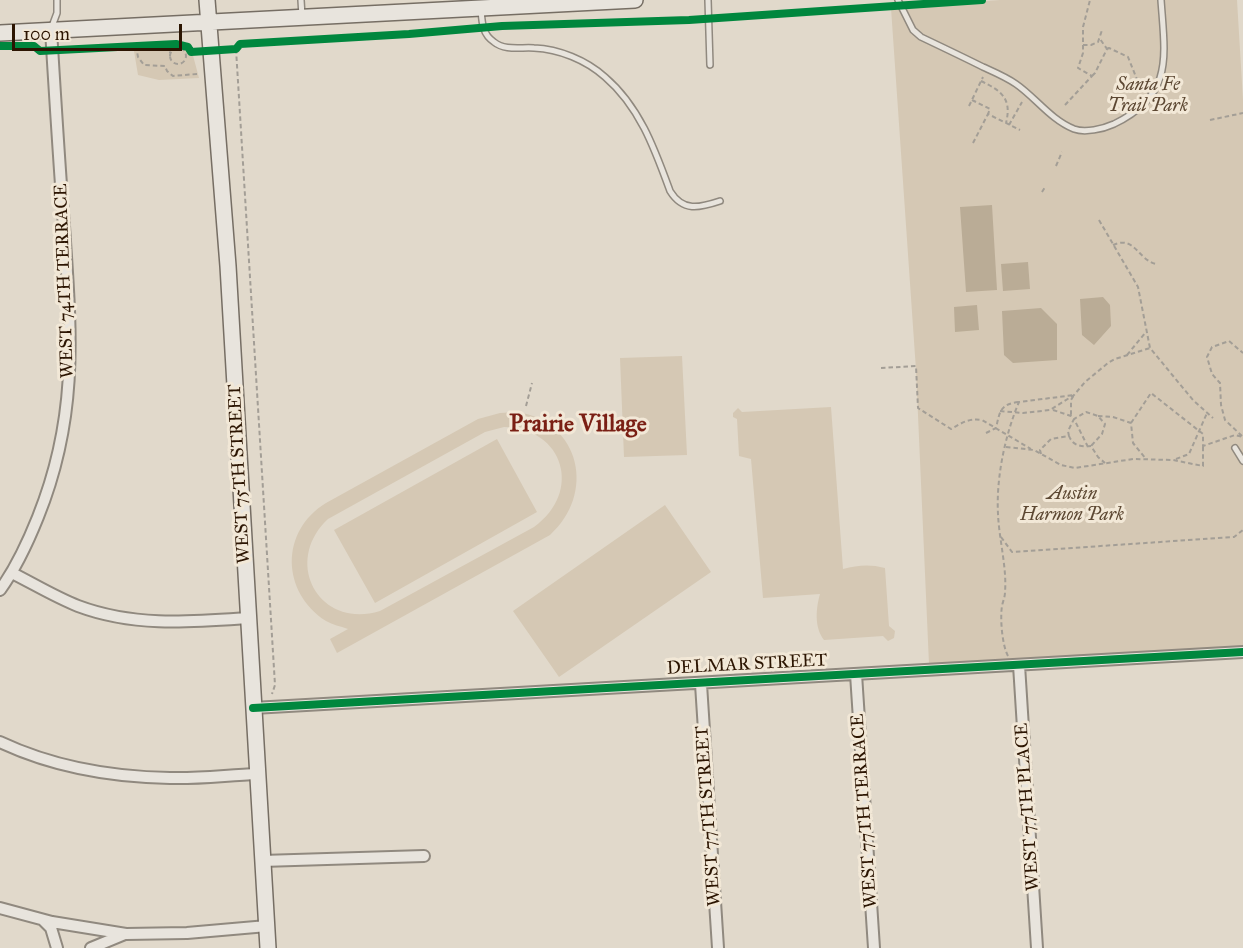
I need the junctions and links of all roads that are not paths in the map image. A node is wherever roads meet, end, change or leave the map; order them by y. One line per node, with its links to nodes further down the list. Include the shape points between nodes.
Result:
1 (57, 0): 12 (lane)
2 (207, 0): 11 (main road, WEST 75TH STREET)
3 (301, 0): 10 (lane)
4 (635, 0): 8 (main road)
5 (708, 0): 14 (lane)
6 (898, 0): 7 (lane, via 913,30 921,37 1015,83 1075,129 1091,130 1125,118 1157,88 1166,56)
7 (1161, 0)
8 (558, 2): 9 (main road)
9 (481, 9): 10 (main road); 15 (lane, via 483,29 494,42 504,47 555,51 592,67 606,78 645,128 676,201 693,207)
10 (302, 18): 11 (main road)
11 (209, 23): 12 (main road); 20 (main road, WEST 75TH STREET, via 228,266)
12 (51, 30): 13 (main road); 18 (street, WEST 74TH TERRACE, via 70,325 68,402 46,497)
13 (0, 33)
14 (710, 65)
15 (720, 201)
16 (1235, 448): 17 (lane)
17 (1243, 461)
18 (12, 573): 19 (street, WEST 74TH TERRACE); 20 (street, via 57,597 113,617 172,623)
19 (0, 590)
20 (248, 618): 25 (main road, WEST 75TH STREET)
21 (1243, 652): 22 (street, DELMAR STREET)
22 (1019, 665): 23 (street, DELMAR STREET); 39 (street, WEST 77TH PLACE)
23 (856, 674): 24 (street, DELMAR STREET); 38 (street, WEST 77TH TERRACE)
24 (701, 684): 25 (street, DELMAR STREET); 37 (street, WEST 77TH STREET)
25 (253, 708): 27 (main road, WEST 75TH STREET)
26 (0, 742): 27 (street, via 49,761 127,777)
27 (257, 774): 29 (main road, WEST 75TH STREET)
28 (424, 856): 29 (street)
29 (262, 861): 32 (main road, WEST 75TH STREET)
30 (0, 908): 31 (street)
31 (43, 919): 33 (street); 34 (street, via 51,928)
32 (267, 926): 33 (street); 36 (main road, WEST 75TH STREET)
33 (126, 934): 35 (street)
34 (57, 948)
35 (91, 948)
36 (268, 948)
37 (718, 948)
38 (874, 948)
39 (1037, 948)

